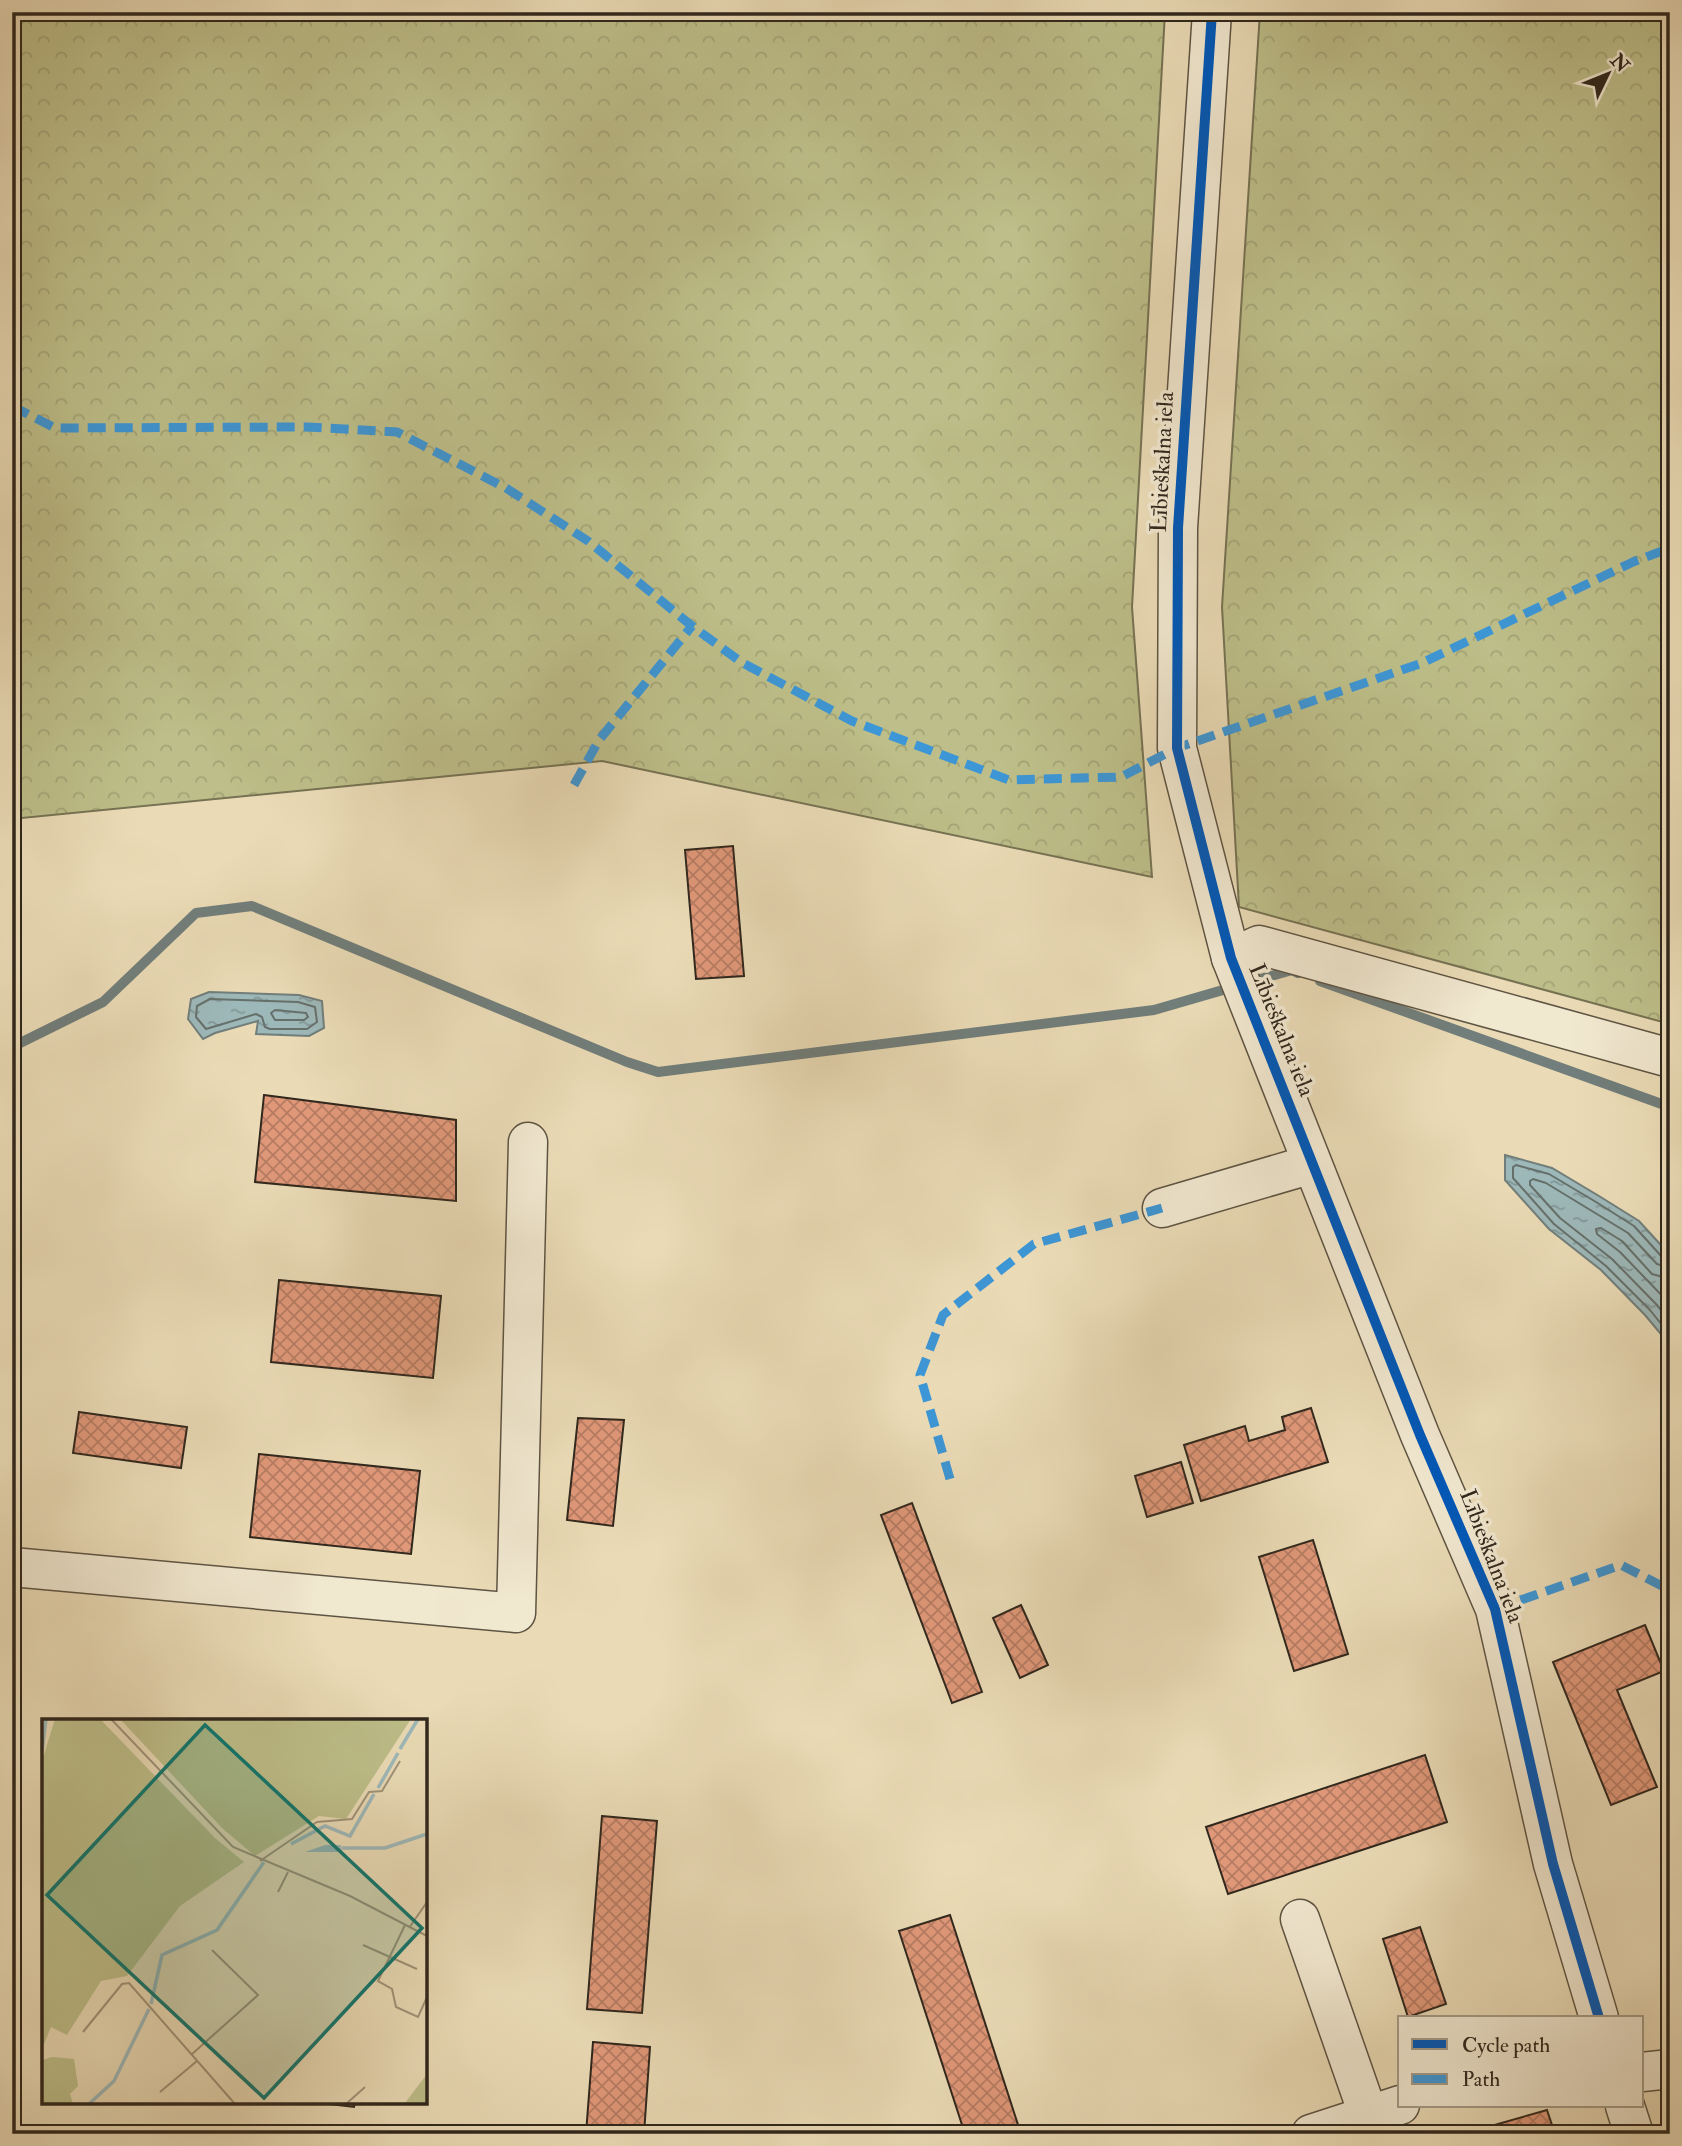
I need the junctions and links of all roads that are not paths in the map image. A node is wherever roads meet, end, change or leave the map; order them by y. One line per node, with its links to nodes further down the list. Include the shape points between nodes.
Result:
1 (1212, 12): 2 (street, Lībieškalna iela, via 1178,528 1177,748)
2 (1231, 958): 3 (street, via 1259,945); 5 (street, Lībieškalna iela)
3 (1670, 1058)
4 (528, 1142): 7 (street, via 516,1613)
5 (1312, 1164): 6 (street); 9 (street, Lībieškalna iela, via 1495,1609 1553,1864)
6 (1162, 1208)
7 (12, 1567)
8 (1300, 1919): 13 (street)
9 (1598, 2016)
10 (1670, 2069): 11 (street)
11 (1644, 2072)
12 (1626, 2108): 15 (street)
13 (1381, 2118): 14 (street)
14 (1311, 2134)
15 (1634, 2134)

